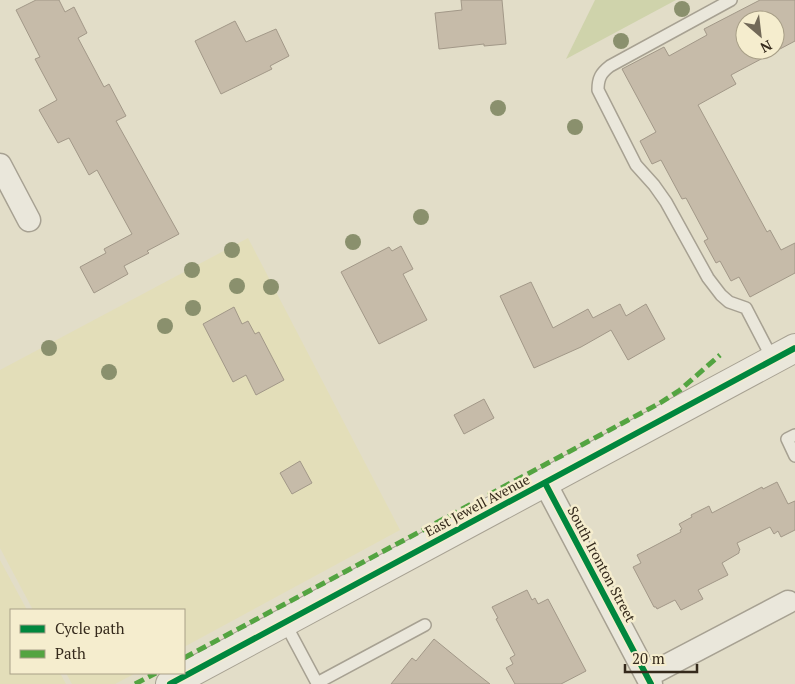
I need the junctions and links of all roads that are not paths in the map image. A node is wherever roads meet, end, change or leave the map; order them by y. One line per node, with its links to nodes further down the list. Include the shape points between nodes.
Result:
1 (731, 0): 4 (lane, via 610,66 598,79 598,90 636,166 666,202 708,278 725,299 746,308)
2 (0, 166): 3 (street)
3 (29, 220)
4 (784, 354): 7 (street, East Jewell Avenue)
5 (795, 435): 6 (lane, via 786,440)
6 (795, 456)
7 (545, 482): 9 (street, East Jewell Avenue); 11 (street, South Ironton Street)
8 (788, 602): 11 (street)
9 (284, 623): 12 (street, East Jewell Avenue); 13 (lane)
10 (425, 626): 13 (lane)
11 (649, 680)
12 (170, 684)
13 (316, 684)

